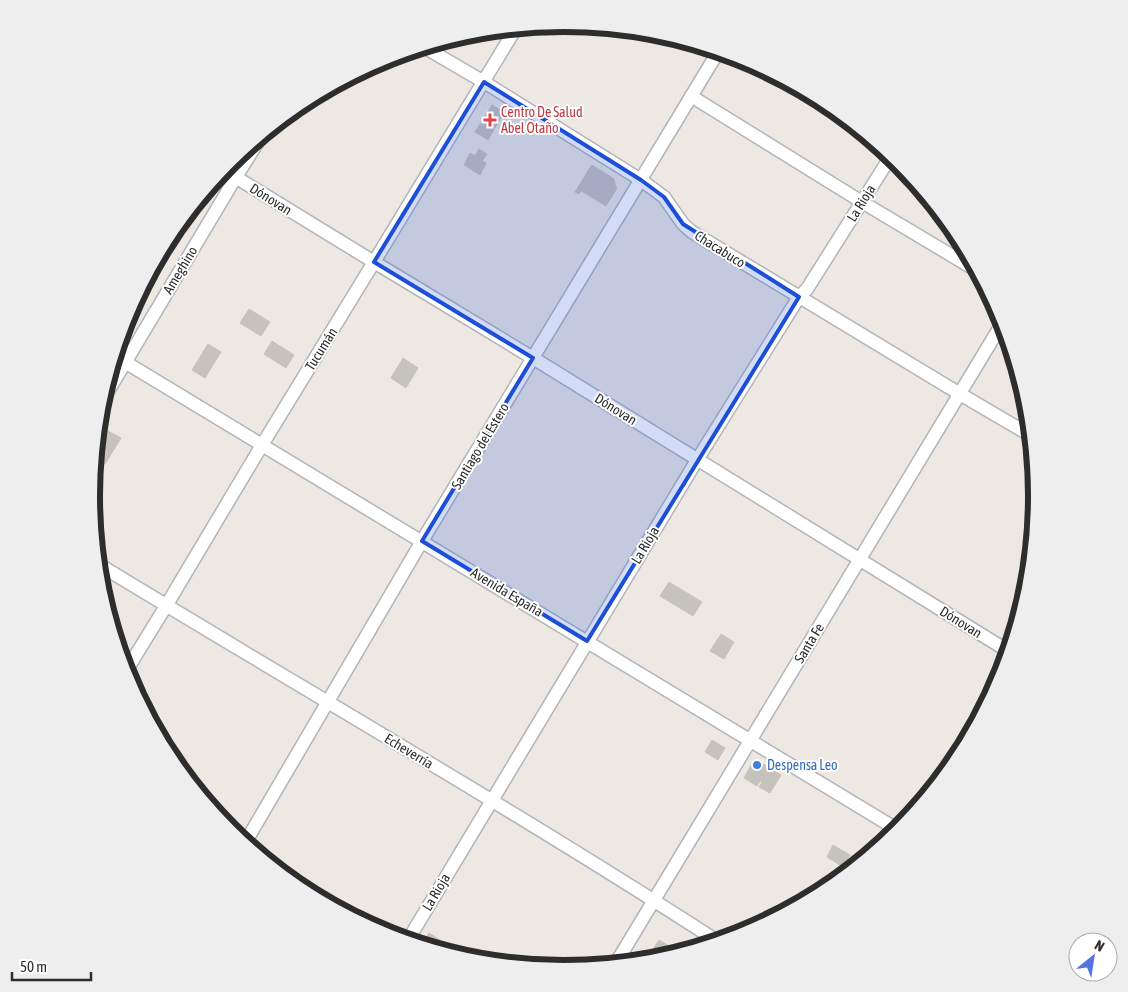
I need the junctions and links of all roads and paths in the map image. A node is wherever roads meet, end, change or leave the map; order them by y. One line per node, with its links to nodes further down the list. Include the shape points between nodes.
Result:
1 (512, 35): 4 (street, Tucumán)
2 (432, 52): 4 (street, Chacabuco)
3 (715, 58): 5 (street, Santiago del Estero)
4 (484, 82): 10 (street, Chacabuco); 12 (street, Tucumán)
5 (692, 96): 10 (street, Santiago del Estero); 11 (street)
6 (249, 156): 9 (street, Ameghino)
7 (887, 163): 11 (street, La Rioja)
8 (231, 174): 9 (street, Dónovan)
9 (236, 177): 12 (street, Dónovan); 16 (street, Ameghino)
10 (641, 180): 14 (street, Chacabuco, via 664,197 692,232); 17 (street, Santiago del Estero)
11 (862, 202): 13 (street); 14 (street, La Rioja, via 808,289)
12 (374, 262): 17 (street, Dónovan); 21 (street, Tucumán)
13 (964, 263)
14 (798, 297): 19 (street, Chacabuco); 22 (street, La Rioja)
15 (997, 331): 19 (street, Santa Fe)
16 (122, 355)
17 (534, 358): 22 (street, Dónovan); 23 (street, Santiago del Estero)
18 (121, 360): 21 (street, Avenida España)
19 (960, 394): 20 (street, Chacabuco); 24 (street, Santa Fe)
20 (1023, 431)
21 (262, 445): 23 (street, Avenida España); 26 (street, Tucumán)
22 (697, 460): 24 (street, Dónovan); 27 (street, La Rioja)
23 (422, 541): 27 (street, Avenida España); 30 (street, Santiago del Estero)
24 (860, 558): 28 (street, Dónovan); 31 (street, Santa Fe)
25 (106, 569): 26 (street, Echeverría)
26 (166, 606): 29 (street, Tucumán); 30 (street, Echeverría)
27 (588, 641): 31 (street, Avenida España); 32 (street, La Rioja)
28 (1002, 647)
29 (132, 662)
30 (328, 702): 32 (street, Echeverría); 34 (street, Santiago del Estero)
31 (750, 740): 33 (street, Avenida España); 35 (street, Santa Fe)
32 (491, 801): 35 (street, Echeverría); 36 (street, La Rioja)
33 (890, 825)
34 (249, 836)
35 (654, 900): 37 (street, Echeverría); 38 (street, Santa Fe)
36 (412, 934)
37 (709, 936)
38 (620, 956)

